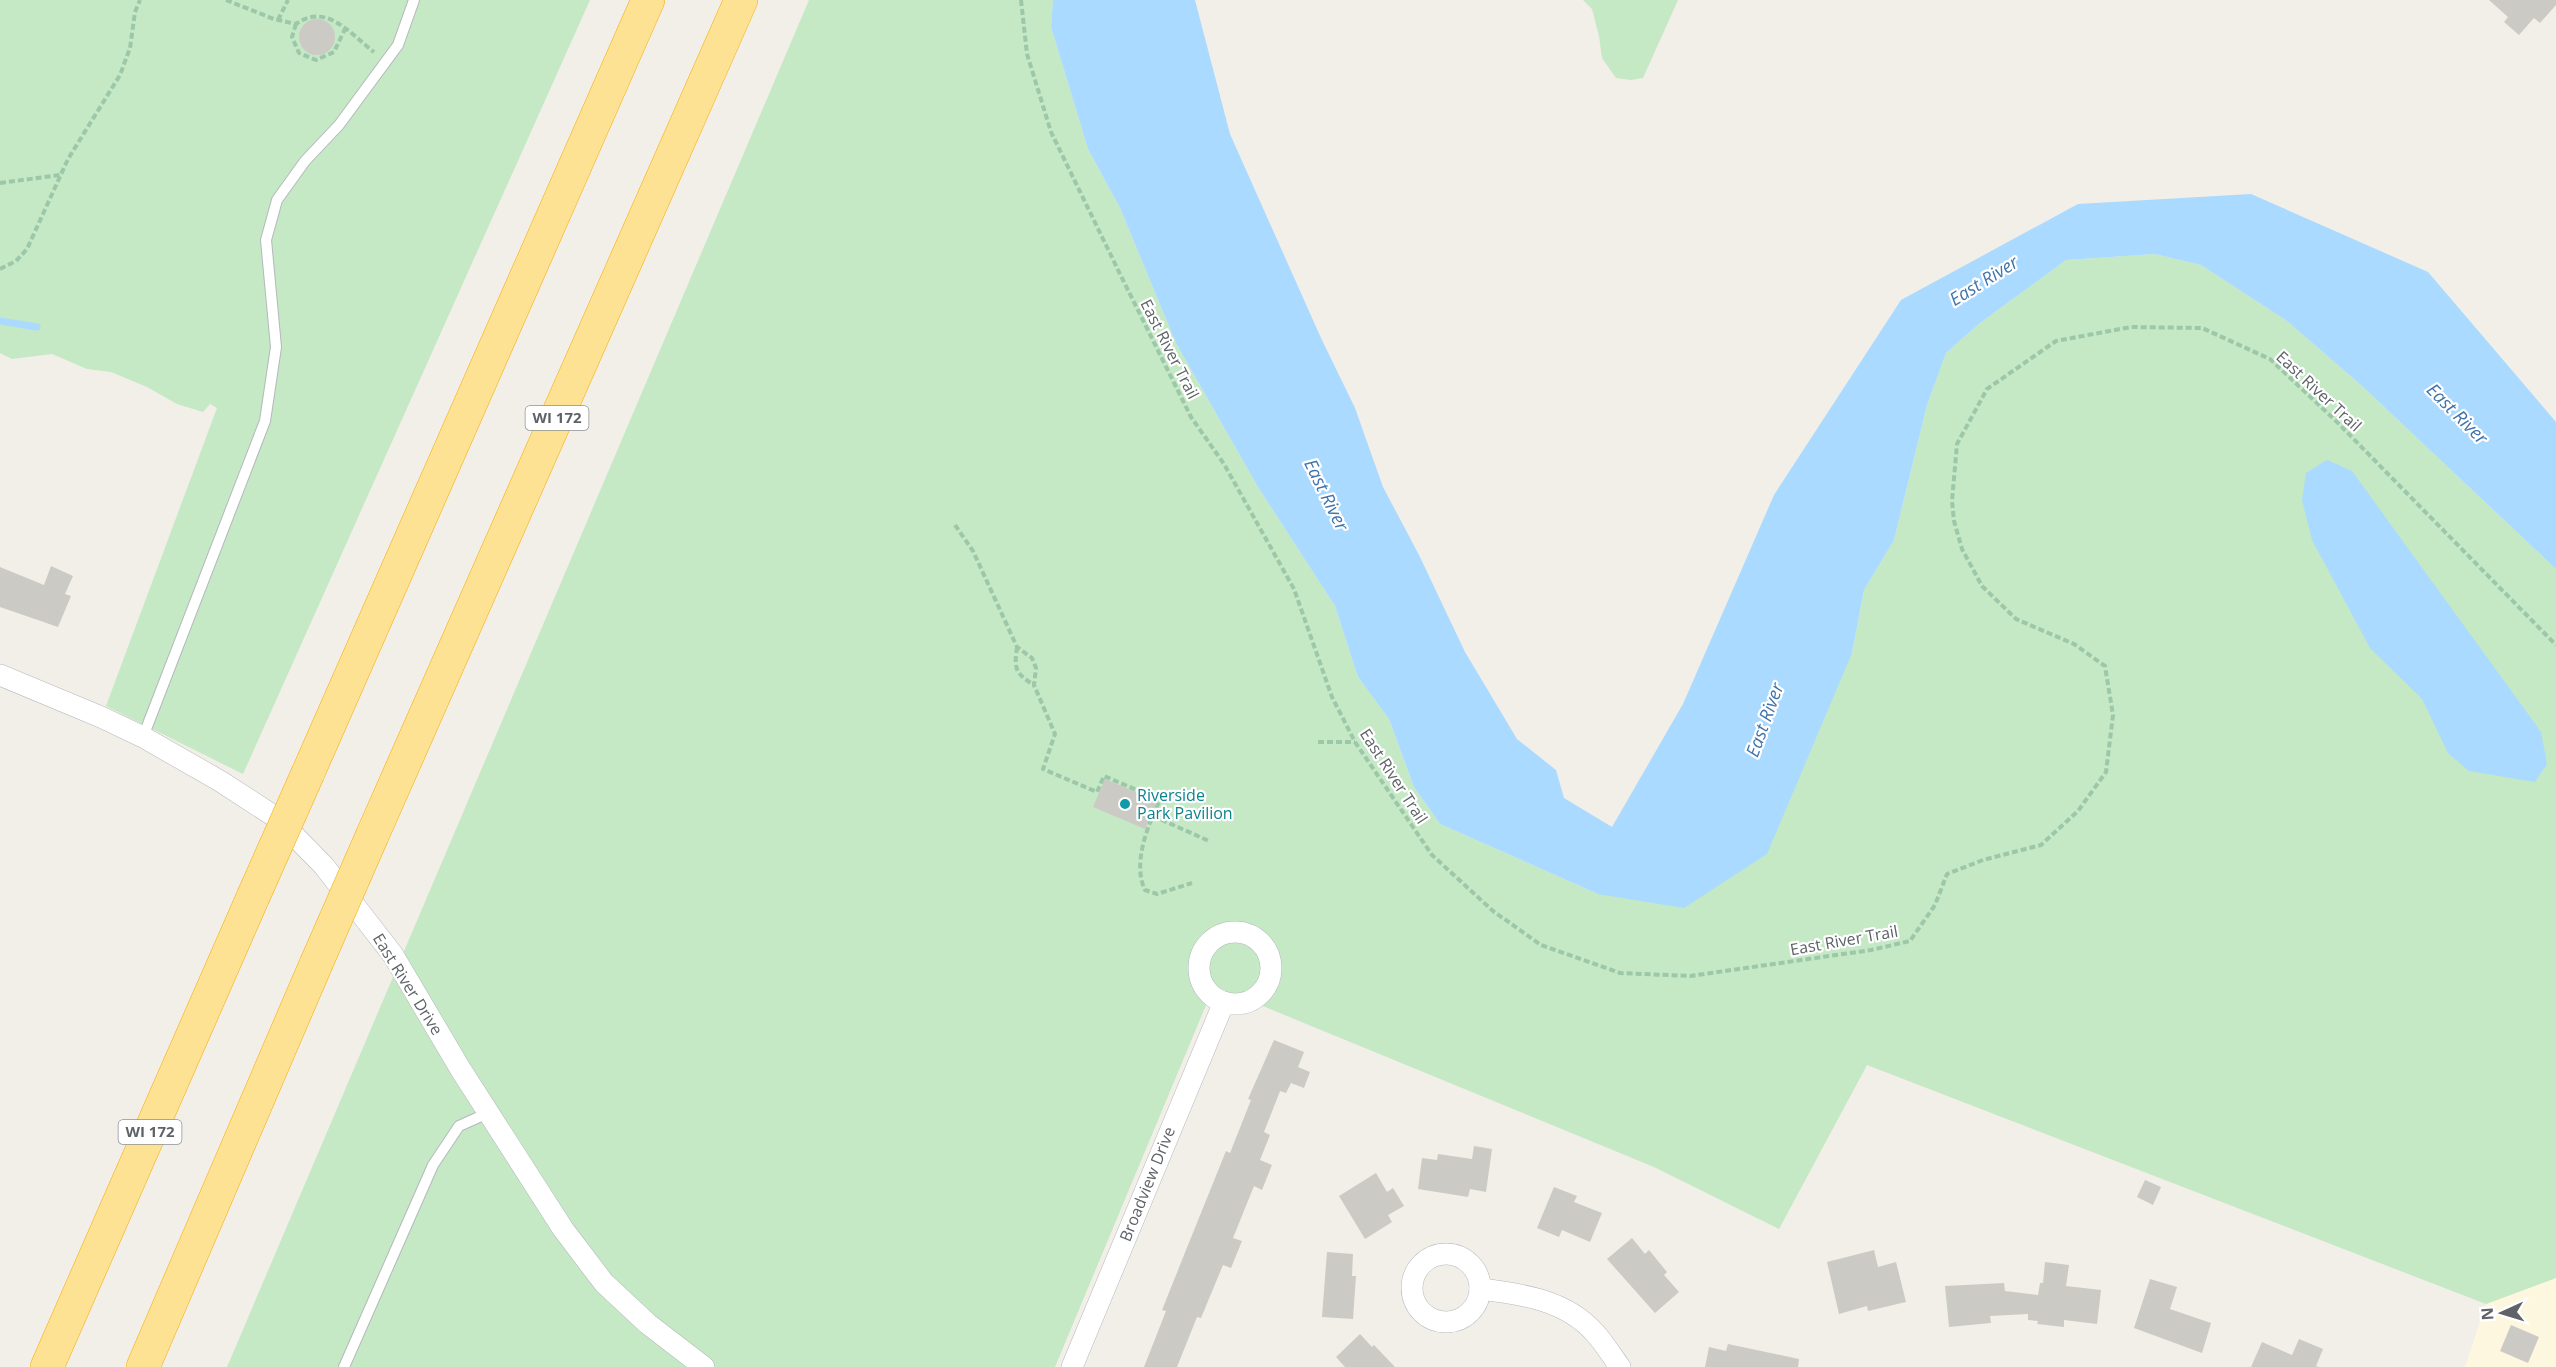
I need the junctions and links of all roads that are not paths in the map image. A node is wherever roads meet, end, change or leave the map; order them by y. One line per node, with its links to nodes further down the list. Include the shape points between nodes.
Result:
1 (414, 0): 5 (lane, via 398,45 277,200 266,240 276,347 265,421)
2 (648, 0): 9 (highway, WI 172, bridge)
3 (741, 0): 10 (highway, WI 172, bridge, via 316,964)
4 (0, 675): 5 (street, East River Drive)
5 (143, 737): 7 (street, East River Drive, via 277,818 324,866 393,955)
6 (1224, 1002): 13 (street, Broadview Drive)
7 (488, 1113): 11 (lane, via 459,1126 433,1165); 12 (street, East River Drive, via 563,1229 604,1283 648,1324)
8 (1480, 1289): 14 (street, via 1548,1301 1573,1314 1595,1332)
9 (46, 1367)
10 (143, 1367)
11 (344, 1367)
12 (704, 1367)
13 (1072, 1367)
14 (1620, 1367)

